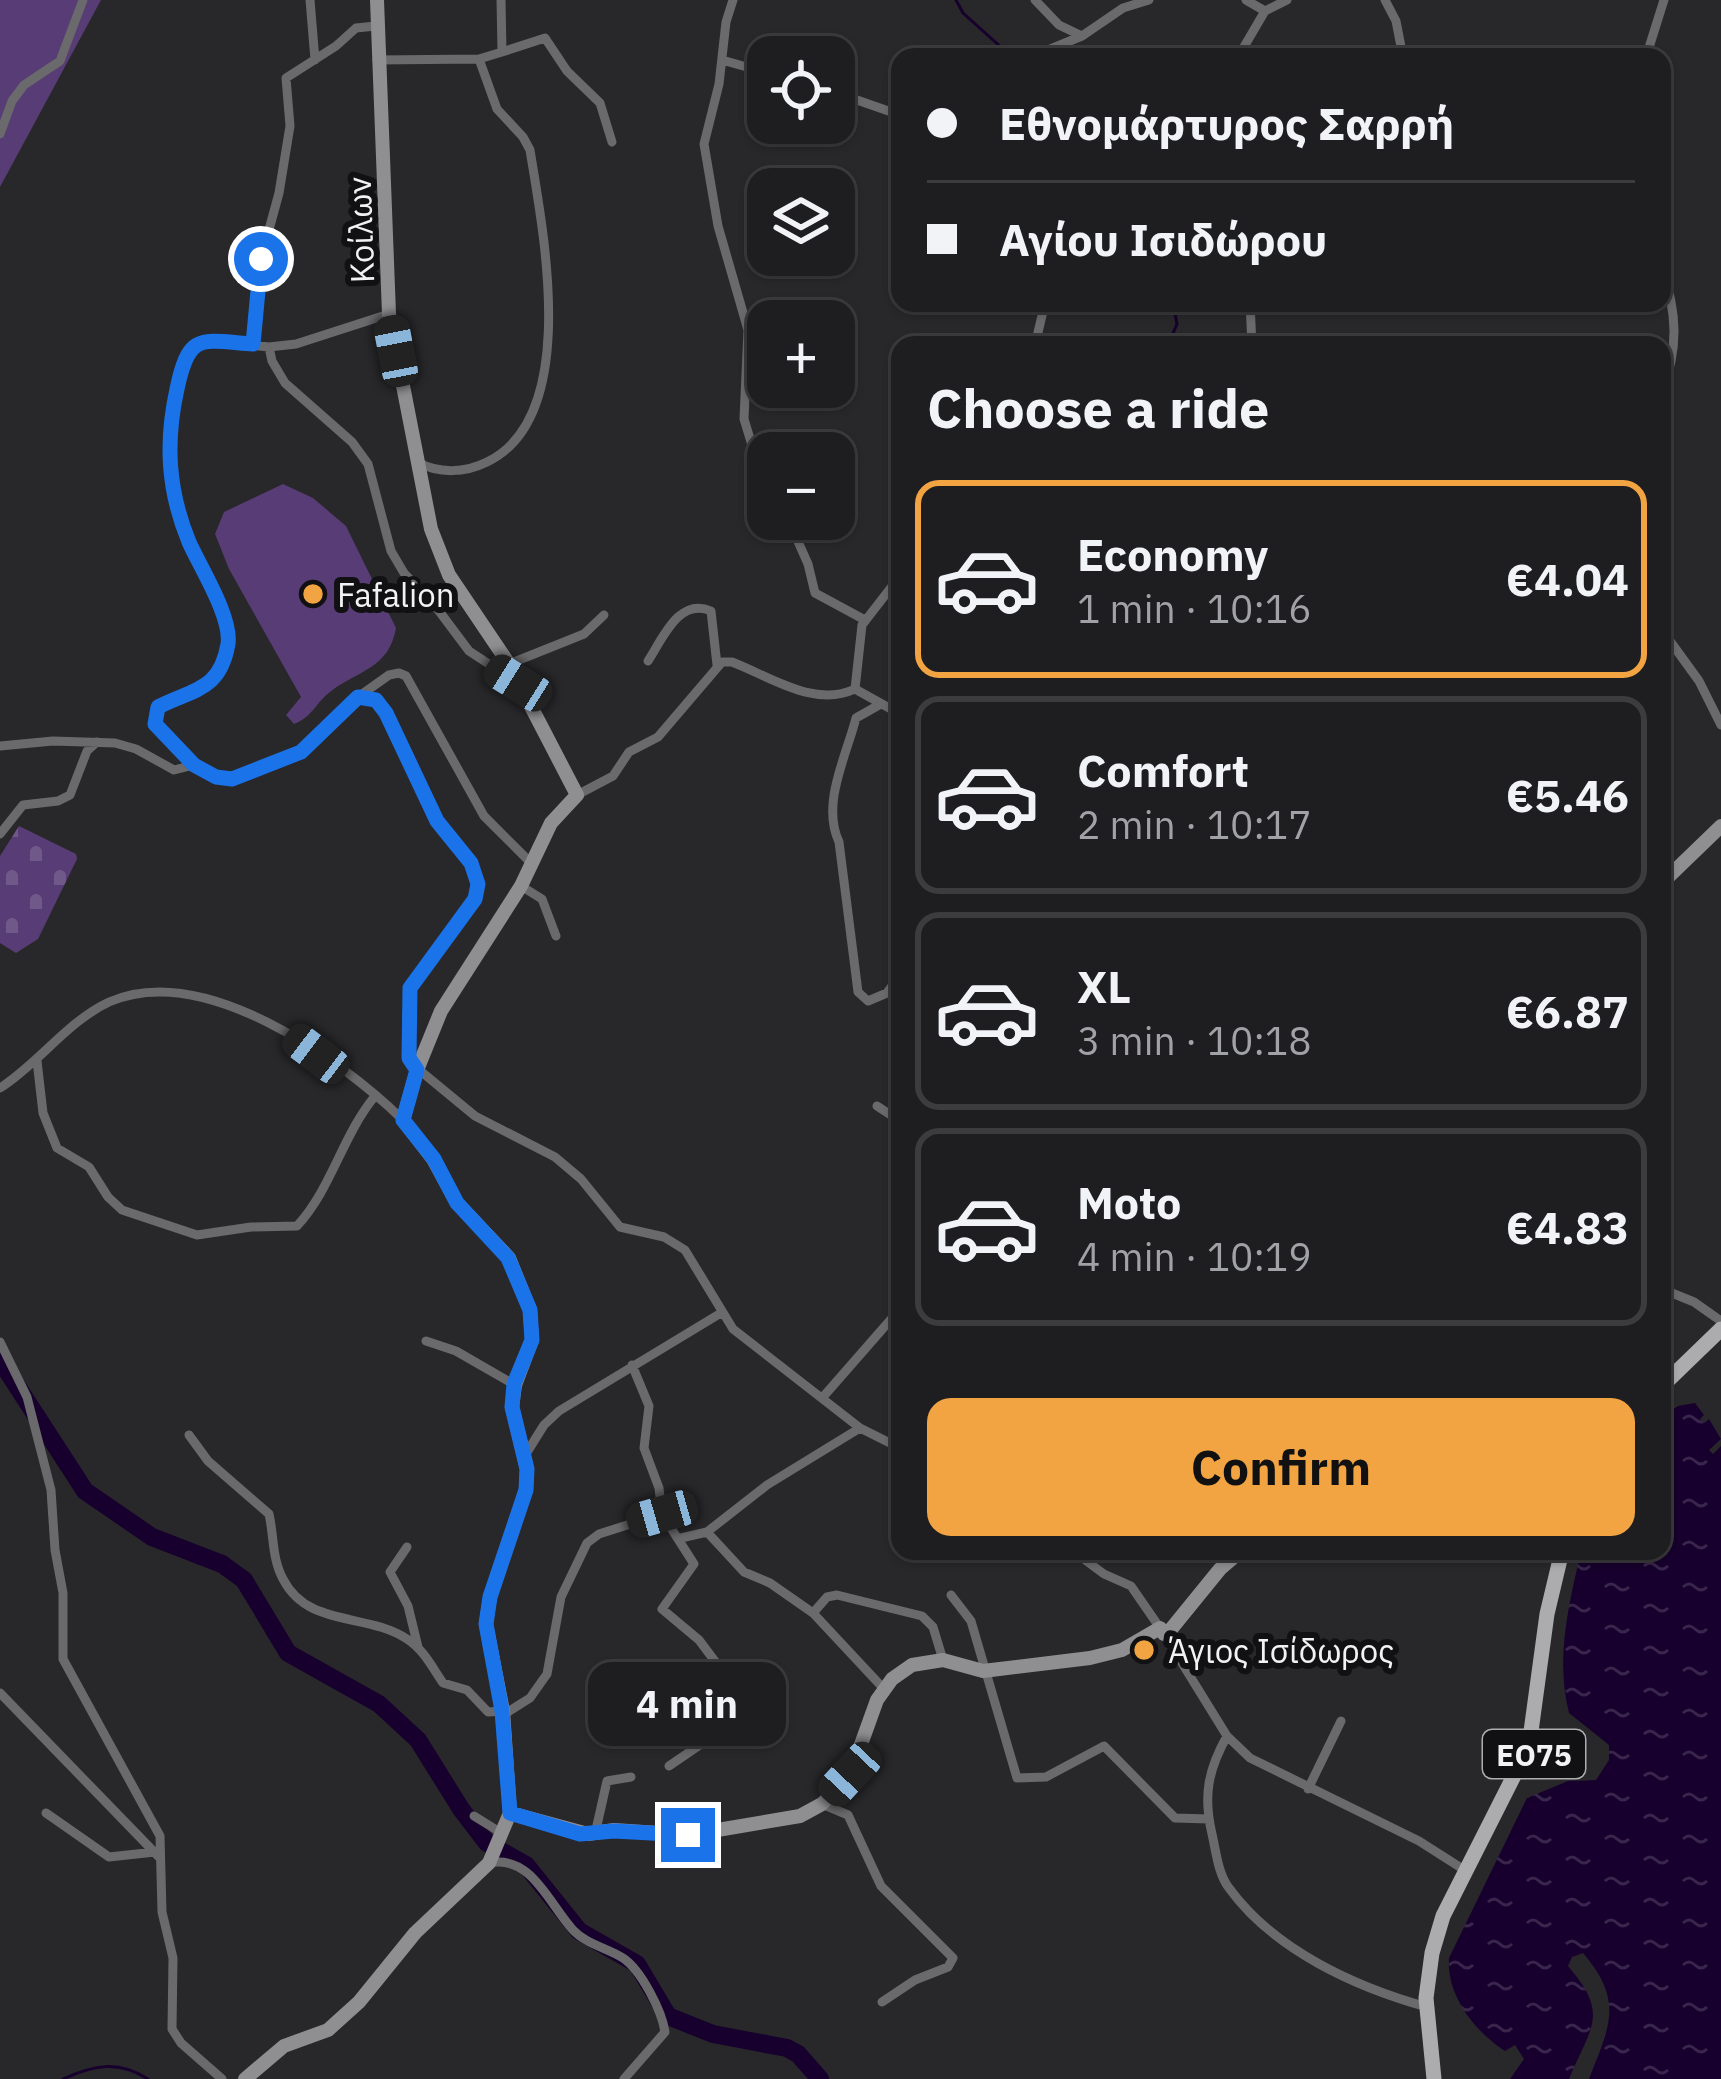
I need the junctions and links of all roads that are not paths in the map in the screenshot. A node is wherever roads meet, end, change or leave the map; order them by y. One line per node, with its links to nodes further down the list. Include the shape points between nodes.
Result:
1 (83, 0): 27 (street, via 60,61 24,85)
2 (310, 0): 21 (street)
3 (377, 0): 13 (main road, Κοίλων)
4 (501, 0): 19 (street)
5 (733, 0): 23 (street)
6 (1036, 0): 14 (street)
7 (1149, 0): 14 (street)
8 (1246, 0): 12 (street)
9 (1287, 0): 12 (street)
10 (1385, 0): 17 (street)
11 (1664, 0): 18 (street)
12 (1265, 11): 16 (street)
13 (376, 26): 21 (street, via 356,28); 22 (main road, Κοίλων)
14 (1082, 36): 15 (street)
15 (1053, 48)
16 (1243, 48)
17 (1401, 48)
18 (1649, 48)
19 (502, 52): 20 (street); 28 (street, via 545,38 600,103)
20 (483, 58): 22 (street); 35 (street, via 496,109 530,150 546,252 544,377 502,455 447,472)
21 (315, 60): 31 (street, via 286,78 290,126 261,259)
22 (377, 60): 30 (main road, Κοίλων)
23 (722, 60): 24 (street); 34 (street, via 704,144 748,330)
24 (747, 67)
25 (855, 99): 26 (street)
26 (891, 112)
27 (0, 134)
28 (612, 142)
29 (1671, 302): 33 (street)
30 (389, 314): 32 (street, Κοίλων); 35 (main road)
31 (253, 344): 32 (street, Κοίλων); 52 (street, Κοίλων, via 193,344 172,411 168,462 183,526 228,642 209,683 154,714 158,729)
32 (269, 347): 44 (street, via 285,383 368,464 404,573 469,650)
33 (1671, 363)
34 (748, 432)
35 (417, 462): 42 (main road, via 445,567)
36 (797, 540): 39 (street, via 814,592)
37 (891, 587): 39 (street)
38 (604, 615): 42 (street, via 584,634)
39 (865, 620): 45 (street)
40 (1671, 642): 49 (street)
41 (648, 661): 43 (street, via 684,611 699,607 715,619)
42 (509, 664): 44 (main road)
43 (717, 664): 45 (street, via 732,662 822,696); 53 (street, via 658,737)
44 (518, 683): 53 (main road)
45 (856, 689): 47 (street)
46 (358, 697): 52 (street, via 291,758 232,779); 56 (street, via 389,675 406,676 484,816); 62 (street, via 376,700 386,713 437,821 478,884 410,988 409,1058)
47 (879, 705): 48 (street); 60 (street, via 856,718 831,823 858,992 881,998)
48 (891, 710)
49 (1721, 725)
50 (97, 742): 51 (street); 52 (street, via 130,747 178,772); 55 (street, via 70,795 23,805)
51 (0, 746)
52 (194, 765)
53 (577, 795): 56 (main road, via 550,823)
54 (1721, 826): 57 (main road)
55 (0, 834)
56 (531, 863): 58 (main road)
57 (1671, 874)
58 (521, 886): 59 (street, via 542,899); 62 (main road, via 441,1011)
59 (556, 936)
60 (891, 986)
61 (37, 1061): 63 (street); 64 (street, via 109,1003 184,992 274,1024); 64 (street, via 43,1113 58,1150 89,1167 122,1210 189,1234 300,1224)
62 (417, 1070): 67 (main road); 69 (street, via 475,1117 555,1157 620,1227 685,1250)
63 (0, 1088)
64 (375, 1096): 67 (street)
65 (877, 1106): 66 (street)
66 (891, 1115)
67 (403, 1120): 77 (main road, via 520,1282 532,1340)
68 (1671, 1292): 71 (street)
69 (721, 1313): 75 (street); 79 (street)
70 (891, 1319): 79 (street)
71 (1721, 1325): 76 (main road)
72 (1721, 1340): 78 (main road)
73 (426, 1341): 77 (street)
74 (0, 1342): 113 (street, via 26,1397 51,1490 63,1659 158,1829)
75 (632, 1365): 83 (street, via 550,1418); 84 (street, via 649,1406 644,1448)
76 (1671, 1377)
77 (514, 1384): 83 (main road, via 512,1416)
78 (1671, 1387)
79 (823, 1397): 80 (street)
80 (860, 1428): 82 (street); 85 (street)
81 (189, 1435): 95 (street, via 269,1514 276,1563 301,1604 378,1625)
82 (891, 1444)
83 (524, 1457): 100 (main road, via 526,1490 488,1610)
84 (662, 1514): 86 (street); 100 (street, via 587,1543 561,1598 547,1674 530,1698)
85 (707, 1532): 86 (street); 93 (street, via 744,1572)
86 (681, 1538): 103 (street, via 693,1570 662,1609 725,1676 760,1698)
87 (407, 1547): 95 (street, via 390,1572)
88 (1085, 1560): 94 (street, via 1131,1586)
89 (1231, 1560): 94 (main road)
90 (1563, 1560): 114 (main road, ΕΟ75, via 1546,1614 1529,1746)
91 (1564, 1560): 115 (main road, ΕΟ75, via 1536,1747)
92 (951, 1595): 97 (street, via 970,1621)
93 (813, 1613): 96 (street, via 837,1595 918,1614 933,1627); 98 (street)
94 (1162, 1631): 97 (main road, via 1115,1652); 102 (street)
95 (418, 1647): 100 (street, via 443,1683)
96 (943, 1660): 97 (main road); 98 (main road, via 912,1664)
97 (983, 1671): 110 (street, via 1016,1778 1046,1777 1104,1746 1175,1818)
98 (884, 1688): 106 (main road, via 854,1768)
99 (0, 1693): 113 (street)
100 (503, 1713): 108 (main road)
101 (1341, 1721): 105 (street)
102 (1227, 1736): 105 (street); 110 (street, via 1206,1783)
103 (669, 1766)
104 (631, 1777): 111 (street, via 607,1780)
105 (1308, 1789): 114 (street)
106 (822, 1804): 111 (main road, via 789,1819 688,1835); 116 (street, via 848,1815 881,1886 953,1958)
107 (46, 1813): 113 (street, via 109,1856)
108 (510, 1813): 111 (main road); 112 (main road)
109 (474, 1816): 112 (street)
110 (1209, 1819): 117 (street, via 1229,1888 1274,1933 1328,1968)
111 (595, 1834)
112 (496, 1849): 119 (main road, via 337,2024 284,2046); 120 (street, via 537,1883 577,1935 635,1971 665,2032)
113 (157, 1855): 118 (street, via 172,1958 171,2025)
114 (1466, 1871): 115 (main road, ΕΟ75)
115 (1438, 1937): 117 (main road, ΕΟ75)
116 (882, 2002)
117 (1427, 2007): 121 (main road, ΕΟ75)
118 (222, 2079)
119 (245, 2079)
120 (624, 2079)
121 (1433, 2079)

